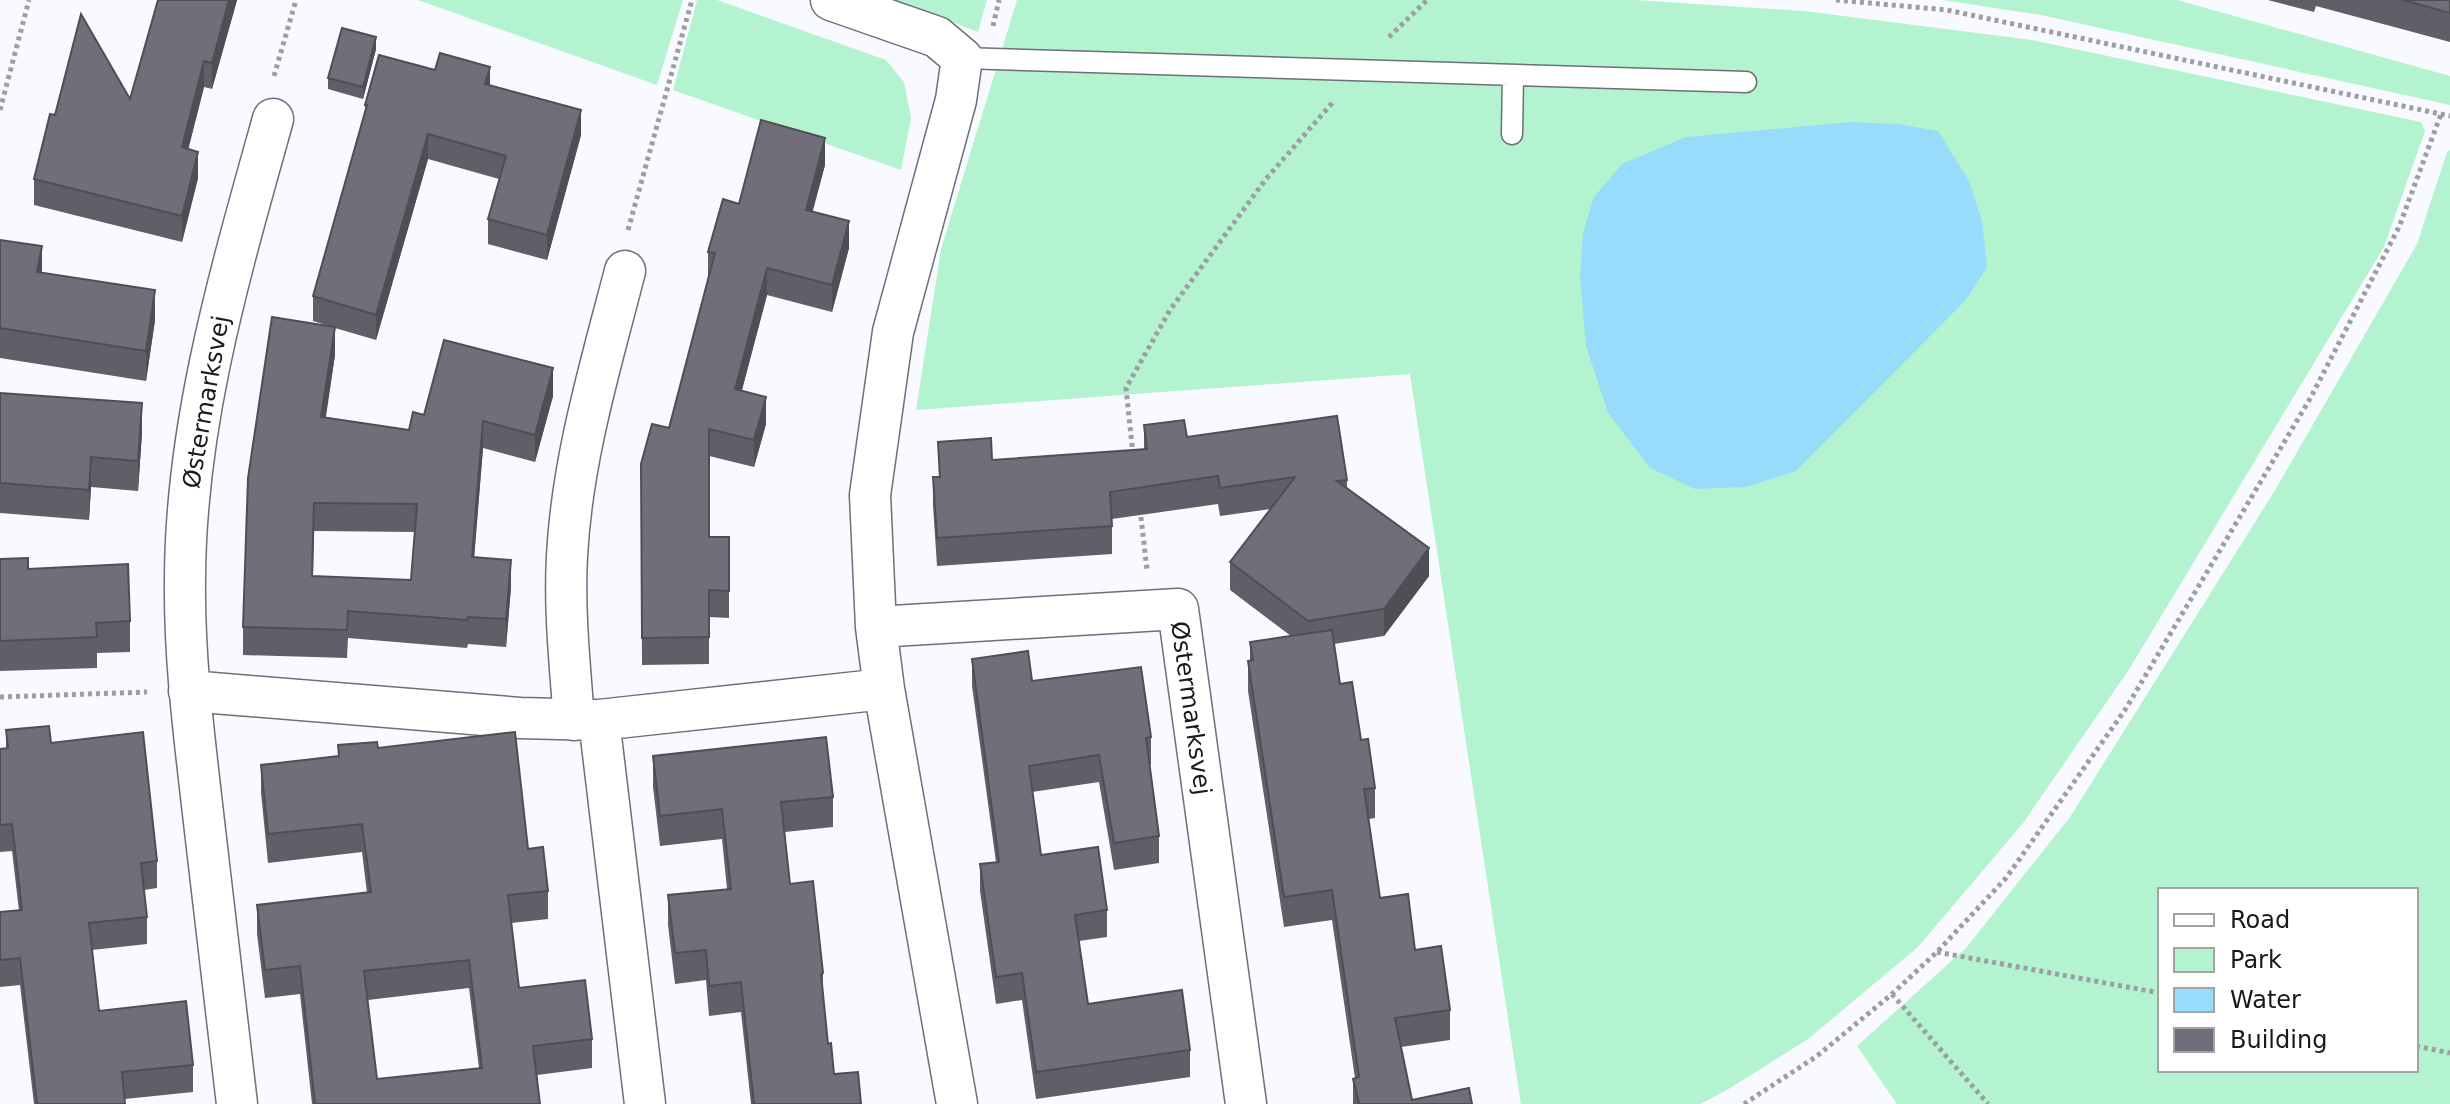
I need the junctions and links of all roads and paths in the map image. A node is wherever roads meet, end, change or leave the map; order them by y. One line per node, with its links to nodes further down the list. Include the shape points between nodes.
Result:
1 (29, 0): 11 (path)
2 (296, 0): 14 (path, via 264,112)
3 (692, 0): 16 (path, via 619,263)
4 (831, 0): 7 (street, via 937,37)
5 (1427, 0): 8 (path)
6 (1836, 0): 12 (path, via 1947,10)
7 (962, 58): 8 (lane); 20 (street, via 956,100 893,332 870,495)
8 (1360, 71): 9 (lane); 17 (path, via 1266,179 1163,323 1126,388)
9 (1513, 75): 10 (lane); 15 (lane)
10 (1746, 82)
11 (0, 110)
12 (2441, 114): 13 (path); 25 (path, via 2399,227 2311,397 2133,696 2006,878)
13 (2450, 116)
14 (273, 119): 22 (street, Østermarksvej, via 213,343 199,424 185,580)
15 (1512, 134)
16 (625, 271): 24 (street, via 575,485 567,570 567,627)
17 (1134, 462)
18 (1139, 507): 19 (path)
19 (1151, 611): 20 (street, Østermarksvej); 33 (street, Østermarksvej, via 1178,609)
20 (876, 627): 21 (street)
21 (884, 689): 24 (street); 32 (street)
22 (189, 691): 23 (path); 24 (street); 30 (street, Østermarksvej)
23 (0, 697)
24 (586, 720): 31 (street)
25 (1937, 952): 26 (path); 27 (path)
26 (2158, 993)
27 (1892, 994): 34 (path, via 1817,1056); 35 (path)
28 (2418, 1046): 29 (path)
29 (2450, 1053)
30 (237, 1104)
31 (645, 1104)
32 (957, 1104)
33 (1246, 1104)
34 (1744, 1104)
35 (1988, 1104)

